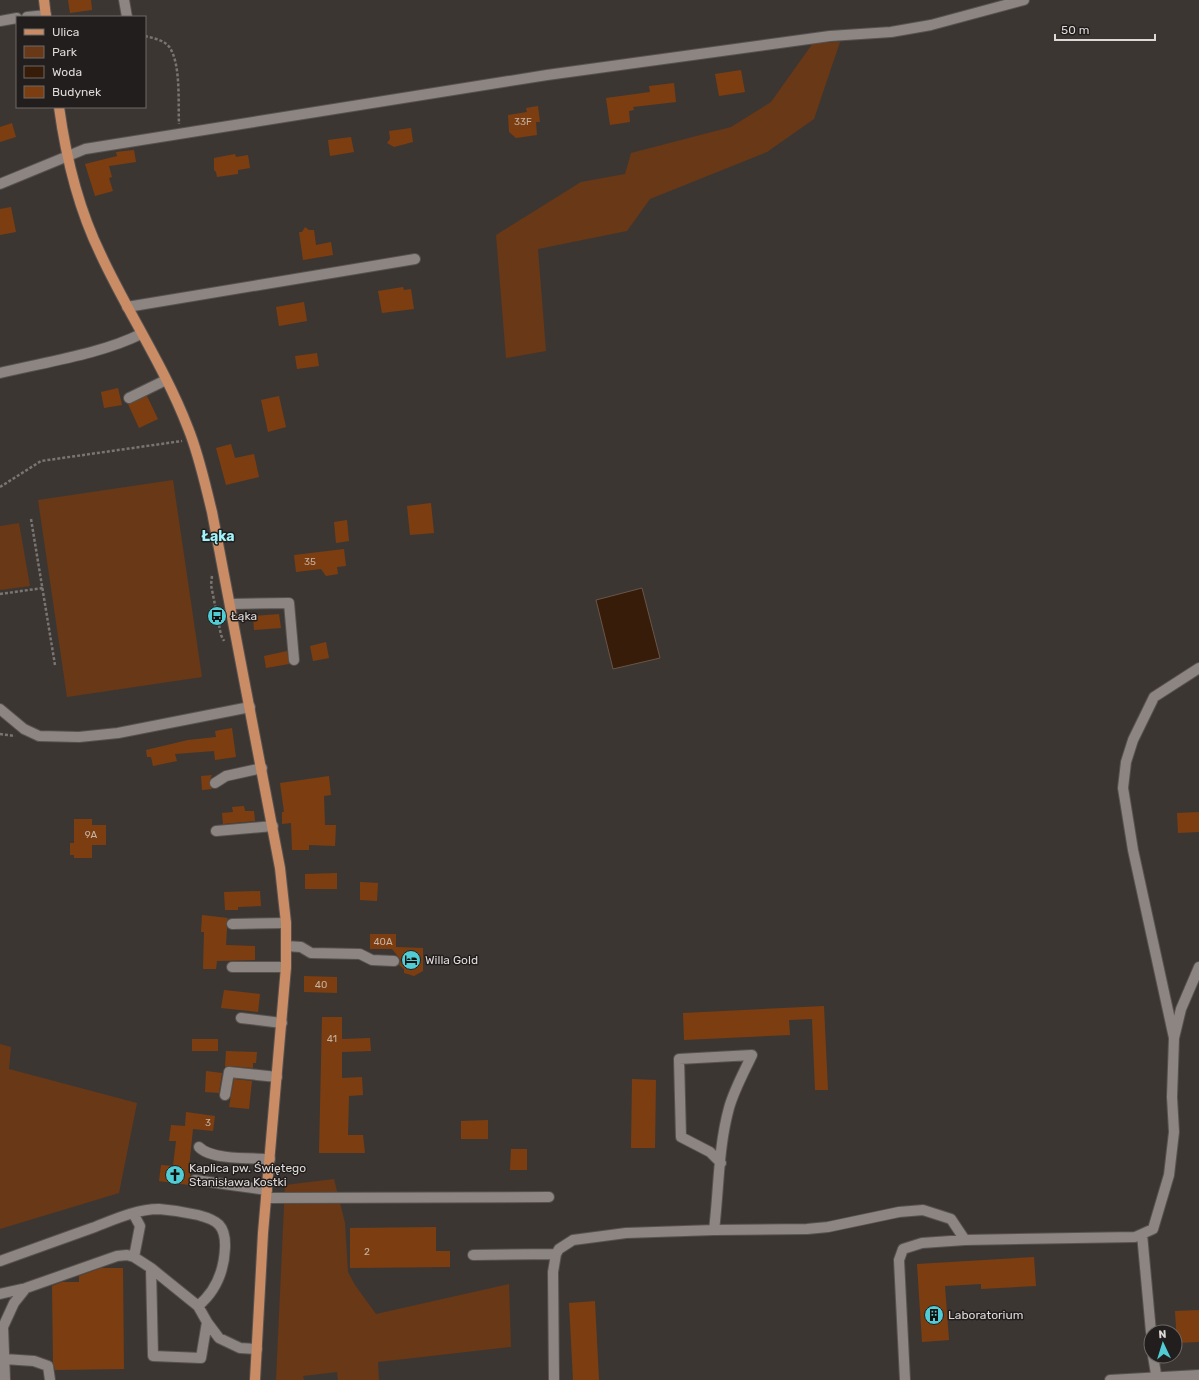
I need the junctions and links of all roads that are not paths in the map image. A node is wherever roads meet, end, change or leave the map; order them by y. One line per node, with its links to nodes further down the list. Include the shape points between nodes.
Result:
1 (44, 0): 4 (main road)
2 (124, 0): 5 (street)
3 (1021, 0): 9 (street, via 931,25 890,32 830,36 547,75 257,120 85,149)
4 (46, 16)
5 (127, 16)
6 (16, 18): 7 (street)
7 (0, 20)
8 (59, 108): 9 (main road)
9 (67, 155): 10 (street); 12 (main road, via 75,189 100,254)
10 (0, 184)
11 (415, 259): 12 (street)
12 (128, 307): 13 (main road)
13 (141, 334): 14 (street, via 102,348); 15 (main road)
14 (0, 373)
15 (166, 380): 16 (street); 17 (main road, via 188,427 199,459)
16 (129, 398)
17 (230, 604): 18 (street, via 289,603); 20 (main road)
18 (294, 660)
19 (1199, 668): 35 (street, via 1154,697 1133,740 1126,762 1123,788 1133,850)
20 (250, 707): 21 (street, via 118,733 79,736 39,736 24,729); 22 (main road)
21 (0, 709)
22 (262, 768): 23 (street, via 226,776); 24 (main road)
23 (215, 783)
24 (273, 826): 25 (street); 26 (main road)
25 (216, 831)
26 (286, 923): 27 (street); 28 (main road)
27 (232, 924)
28 (286, 946): 29 (street, via 301,947 311,953 360,954 372,960); 32 (main road)
29 (394, 961)
30 (1199, 966): 35 (street, via 1181,1009)
31 (232, 967): 32 (street)
32 (286, 967): 34 (main road)
33 (241, 1018): 34 (street)
34 (282, 1023): 36 (main road)
35 (1174, 1038): 46 (street, via 1174,1132 1169,1175 1153,1229)
36 (277, 1077): 37 (street, via 229,1072); 39 (main road)
37 (225, 1094)
38 (199, 1147): 39 (street, via 204,1152 215,1155)
39 (270, 1159): 42 (main road)
40 (721, 1163): 40 (street, via 710,1152 681,1137 679,1059 752,1055 729,1107 723,1134); 45 (street)
41 (195, 1180): 42 (street)
42 (267, 1194): 43 (street); 59 (main road)
43 (549, 1197)
44 (133, 1213): 50 (street, via 140,1226); 51 (street); 55 (street, via 158,1209 185,1212 214,1219 222,1228 225,1245 221,1275 210,1297)
45 (714, 1230): 47 (street, via 828,1227 899,1212 923,1210 951,1219); 49 (street, via 626,1233 573,1240)
46 (1142, 1234): 47 (street, via 1135,1237); 57 (street)
47 (965, 1240): 68 (street, via 922,1243 903,1249 899,1260)
48 (473, 1254): 49 (street)
49 (556, 1254): 67 (street, via 553,1272)
50 (134, 1257): 52 (street); 53 (street, via 117,1256)
51 (0, 1261)
52 (151, 1268): 55 (street); 56 (street, via 153,1356 201,1358)
53 (26, 1288): 54 (street); 58 (street, via 14,1303)
54 (0, 1294)
55 (198, 1306): 56 (street)
56 (207, 1322): 59 (street, via 220,1338 240,1348)
57 (1150, 1324)
58 (1, 1328): 60 (street)
59 (257, 1349): 66 (main road)
60 (4, 1359): 64 (street); 65 (street, via 34,1361 48,1366)
61 (1154, 1364): 63 (street)
62 (1199, 1375): 63 (street)
63 (1156, 1379): 69 (street)
64 (5, 1380)
65 (50, 1380)
66 (255, 1380)
67 (554, 1380)
68 (905, 1380)
69 (1110, 1380)

